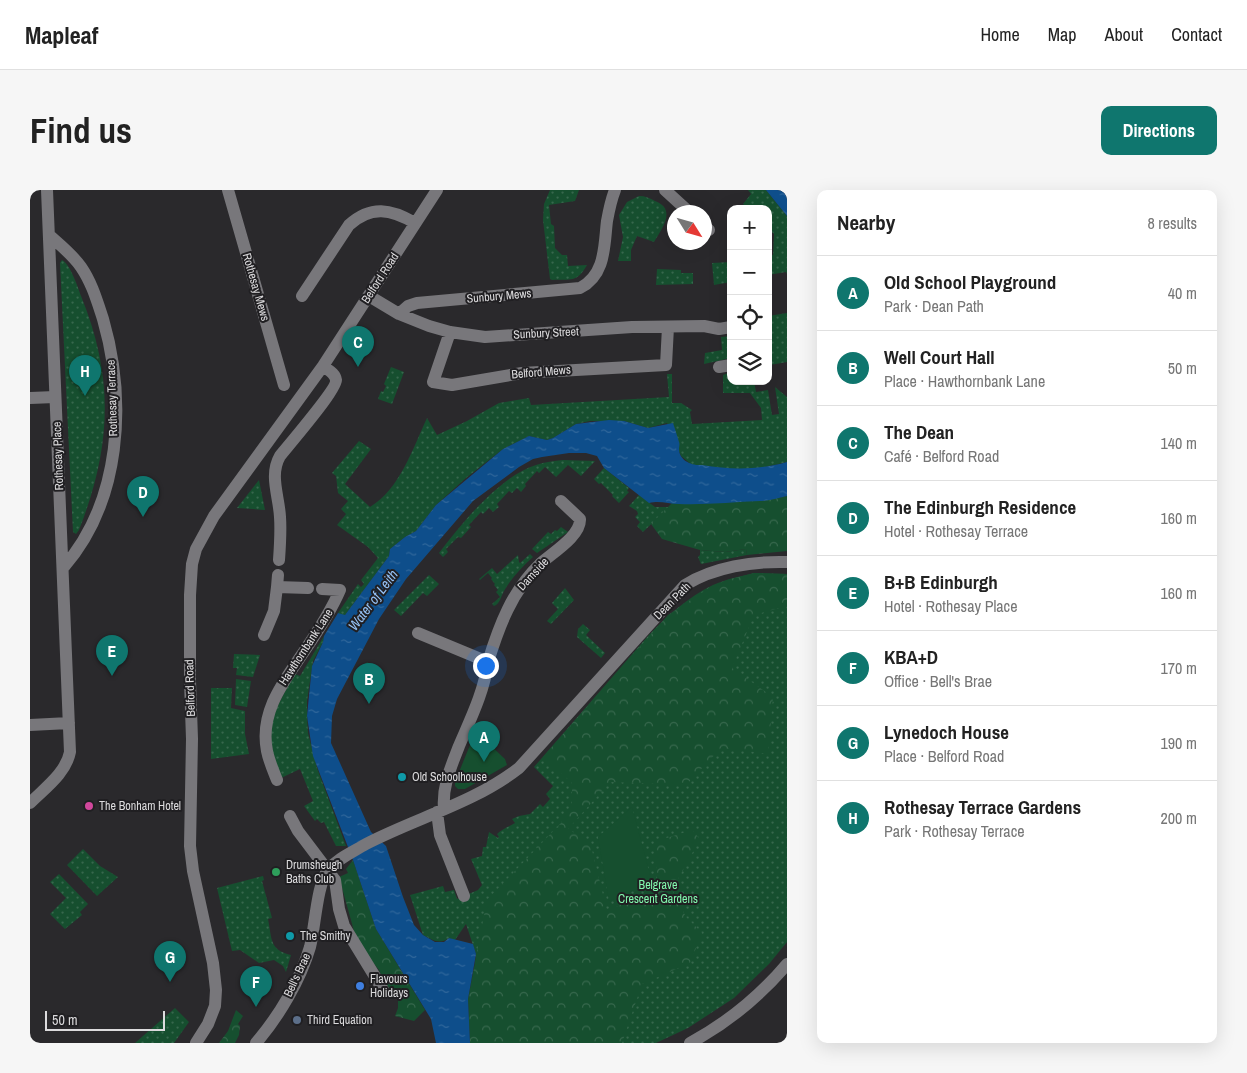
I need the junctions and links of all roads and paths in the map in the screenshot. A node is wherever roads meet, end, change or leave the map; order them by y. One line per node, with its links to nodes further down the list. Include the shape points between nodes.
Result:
1 (47, 190): 8 (street, Rothesay Place)
2 (228, 190): 16 (street, Rothesay Mews)
3 (437, 190): 7 (street, Belford Road)
4 (615, 190): 11 (street, Sunbury Mews, via 608,212 604,250 596,273 580,288 417,303)
5 (665, 190): 6 (street)
6 (681, 205)
7 (415, 223): 9 (street, via 384,211 358,217 349,225); 10 (street, Belford Road)
8 (48, 235): 17 (street, Rothesay Place); 22 (street, Rothesay Terrace, via 76,261 91,284 108,340 115,391 114,445 105,490 88,533)
9 (302, 296)
10 (369, 296): 11 (street, Sunbury Street); 15 (street, Belford Road)
11 (399, 314): 14 (street, Sunbury Street)
12 (668, 327): 13 (street, Sunbury Street); 14 (street, Sunbury Street, via 485,337); 14 (street, Belford Mews, via 666,365 522,373 452,385 433,382)
13 (727, 329)
14 (450, 332)
15 (322, 366): 20 (street, via 333,373 336,384 275,467 280,518); 38 (street, Belford Road, via 214,516 192,564 190,846 216,990 215,1006)
16 (284, 385)
17 (55, 397): 18 (street); 22 (street, Rothesay Place)
18 (30, 398)
19 (561, 501): 27 (street, Damside, via 580,519 580,528 518,589)
20 (279, 560)
21 (787, 562): 32 (street, Dean Path, via 740,566 703,575 685,585 526,761 508,777)
22 (63, 568): 28 (street, Rothesay Place)
23 (308, 588): 26 (street, via 277,581 274,611)
24 (322, 589): 30 (street, Hawthornbank Lane, via 340,590 329,613 284,679 267,721 266,750)
25 (418, 633): 27 (street)
26 (264, 635)
27 (488, 662): 32 (street, Damside, via 477,704 448,773)
28 (69, 723): 29 (street); 31 (street, Rothesay Place, via 67,762)
29 (30, 725)
30 (277, 780)
31 (30, 803)
32 (440, 810): 34 (street, via 341,858); 35 (street, Damside, via 440,835)
33 (290, 816): 34 (street)
34 (328, 870): 37 (street, via 334,880 344,926); 39 (street, Bell's Brae, via 321,886 304,965)
35 (464, 896)
36 (787, 964): 40 (street, via 737,1012)
37 (385, 993)
38 (196, 1043)
39 (256, 1043)
40 (690, 1043)

